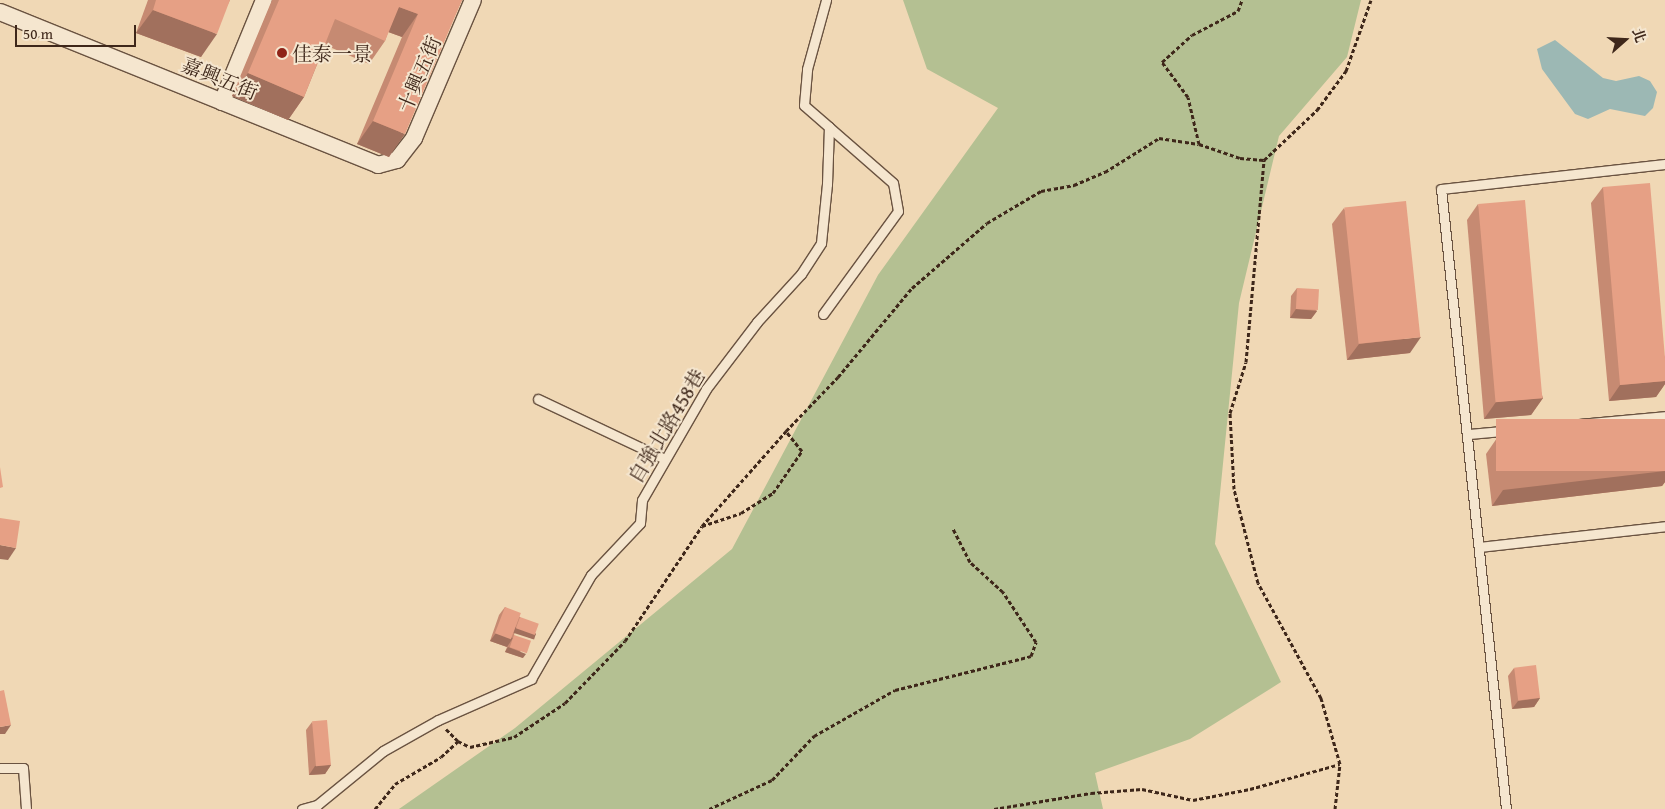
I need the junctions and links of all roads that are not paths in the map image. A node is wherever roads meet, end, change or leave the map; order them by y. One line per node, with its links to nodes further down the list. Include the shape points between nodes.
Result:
1 (264, 0): 5 (street)
2 (472, 0): 7 (street, 十興五街, via 414,138)
3 (826, 0): 6 (lane, via 807,69 804,105)
4 (0, 12): 5 (street, 嘉興五街)
5 (222, 102): 7 (street, 嘉興五街, via 378,166)
6 (830, 127): 9 (lane, via 893,183 898,211); 13 (lane, 自強北路458巷, via 821,243 801,274 757,322 706,390)
7 (397, 160)
8 (1665, 164): 12 (lane, via 1441,189)
9 (823, 314)
10 (538, 399): 13 (lane)
11 (1665, 416): 12 (lane)
12 (1468, 434): 15 (lane)
13 (665, 459): 18 (lane, 自強北路458巷, via 642,500 640,523 591,575 531,679 438,720 383,751 317,805)
14 (1665, 526): 15 (lane)
15 (1479, 547): 19 (lane)
16 (0, 768): 17 (lane, via 23,768)
17 (26, 809)
18 (302, 809)
19 (1506, 809)

